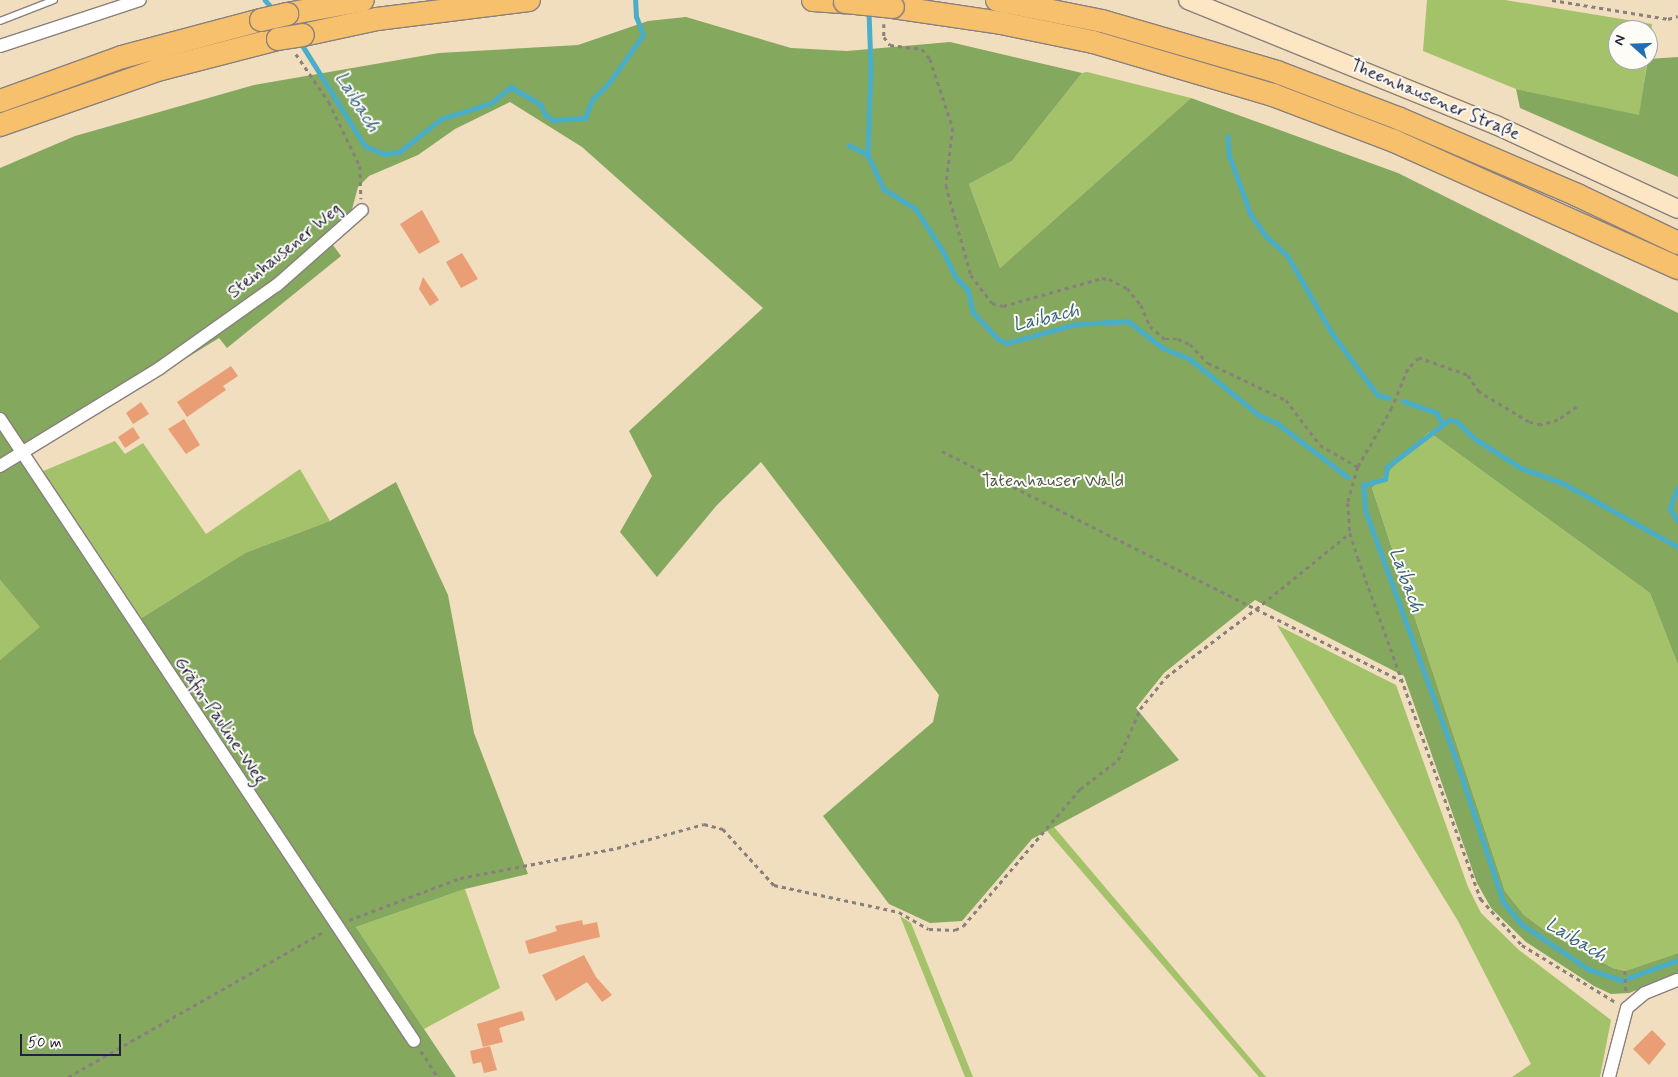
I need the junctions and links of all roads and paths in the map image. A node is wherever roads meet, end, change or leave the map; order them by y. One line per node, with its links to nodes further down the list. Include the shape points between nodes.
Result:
1 (54, 0): 11 (lane)
2 (140, 0): 13 (street)
3 (363, 0): 14 (highway, bridge, via 261,20 122,57)
4 (529, 0): 12 (highway, via 377,18)
5 (813, 0): 9 (highway, bridge, via 845,2)
6 (997, 0): 18 (highway, via 1111,24 1277,72 1400,119 1577,195)
7 (1188, 0): 16 (main road, Theenhausener Straße, via 1496,125)
8 (1552, 0): 10 (path, via 1668,19)
9 (889, 13): 19 (highway, via 1001,23 1093,42 1274,95 1394,141); 25 (path, via 884,37 890,45 922,49 930,59 952,128 946,185 971,275 992,303 1003,306 1108,279 1127,288 1141,304 1150,326 1165,338 1190,344 1208,362 1286,400 1320,445)
10 (1678, 16)
11 (0, 21)
12 (291, 41): 15 (highway, via 161,69); 17 (path, Steinhausener Weg, via 329,102 360,166)
13 (0, 46)
14 (0, 100)
15 (0, 125)
16 (1678, 209)
17 (362, 210): 23 (street, Steinhausener Weg, via 278,285 160,368)
18 (1678, 243)
19 (1678, 268)
20 (1577, 408): 25 (path, via 1558,420 1541,425 1529,422 1479,392 1467,375 1419,358 1408,369 1392,408)
21 (0, 419): 23 (street, Gräfin-Pauline-Weg)
22 (942, 451): 27 (path)
23 (22, 455): 24 (street, Steinhausener Weg); 29 (street, Gräfin-Pauline-Weg)
24 (0, 466)
25 (1358, 467): 26 (path, via 1348,503)
26 (1350, 532): 27 (path); 28 (path)
27 (1256, 609): 28 (path); 29 (path, via 1166,677 1140,709 1118,760 1080,789 964,926 955,930 928,929 899,912 774,885 724,829 704,824 617,848 460,878)
28 (1400, 680): 32 (path, via 1474,885 1487,910 1522,945 1592,991)
29 (336, 925): 33 (street, Gräfin-Pauline-Weg); 34 (path)
30 (1625, 971): 32 (path)
31 (1678, 980): 32 (street, via 1645,993)
32 (1627, 1008): 36 (street)
33 (414, 1041): 35 (path)
34 (68, 1077)
35 (438, 1077)
36 (1609, 1077)

